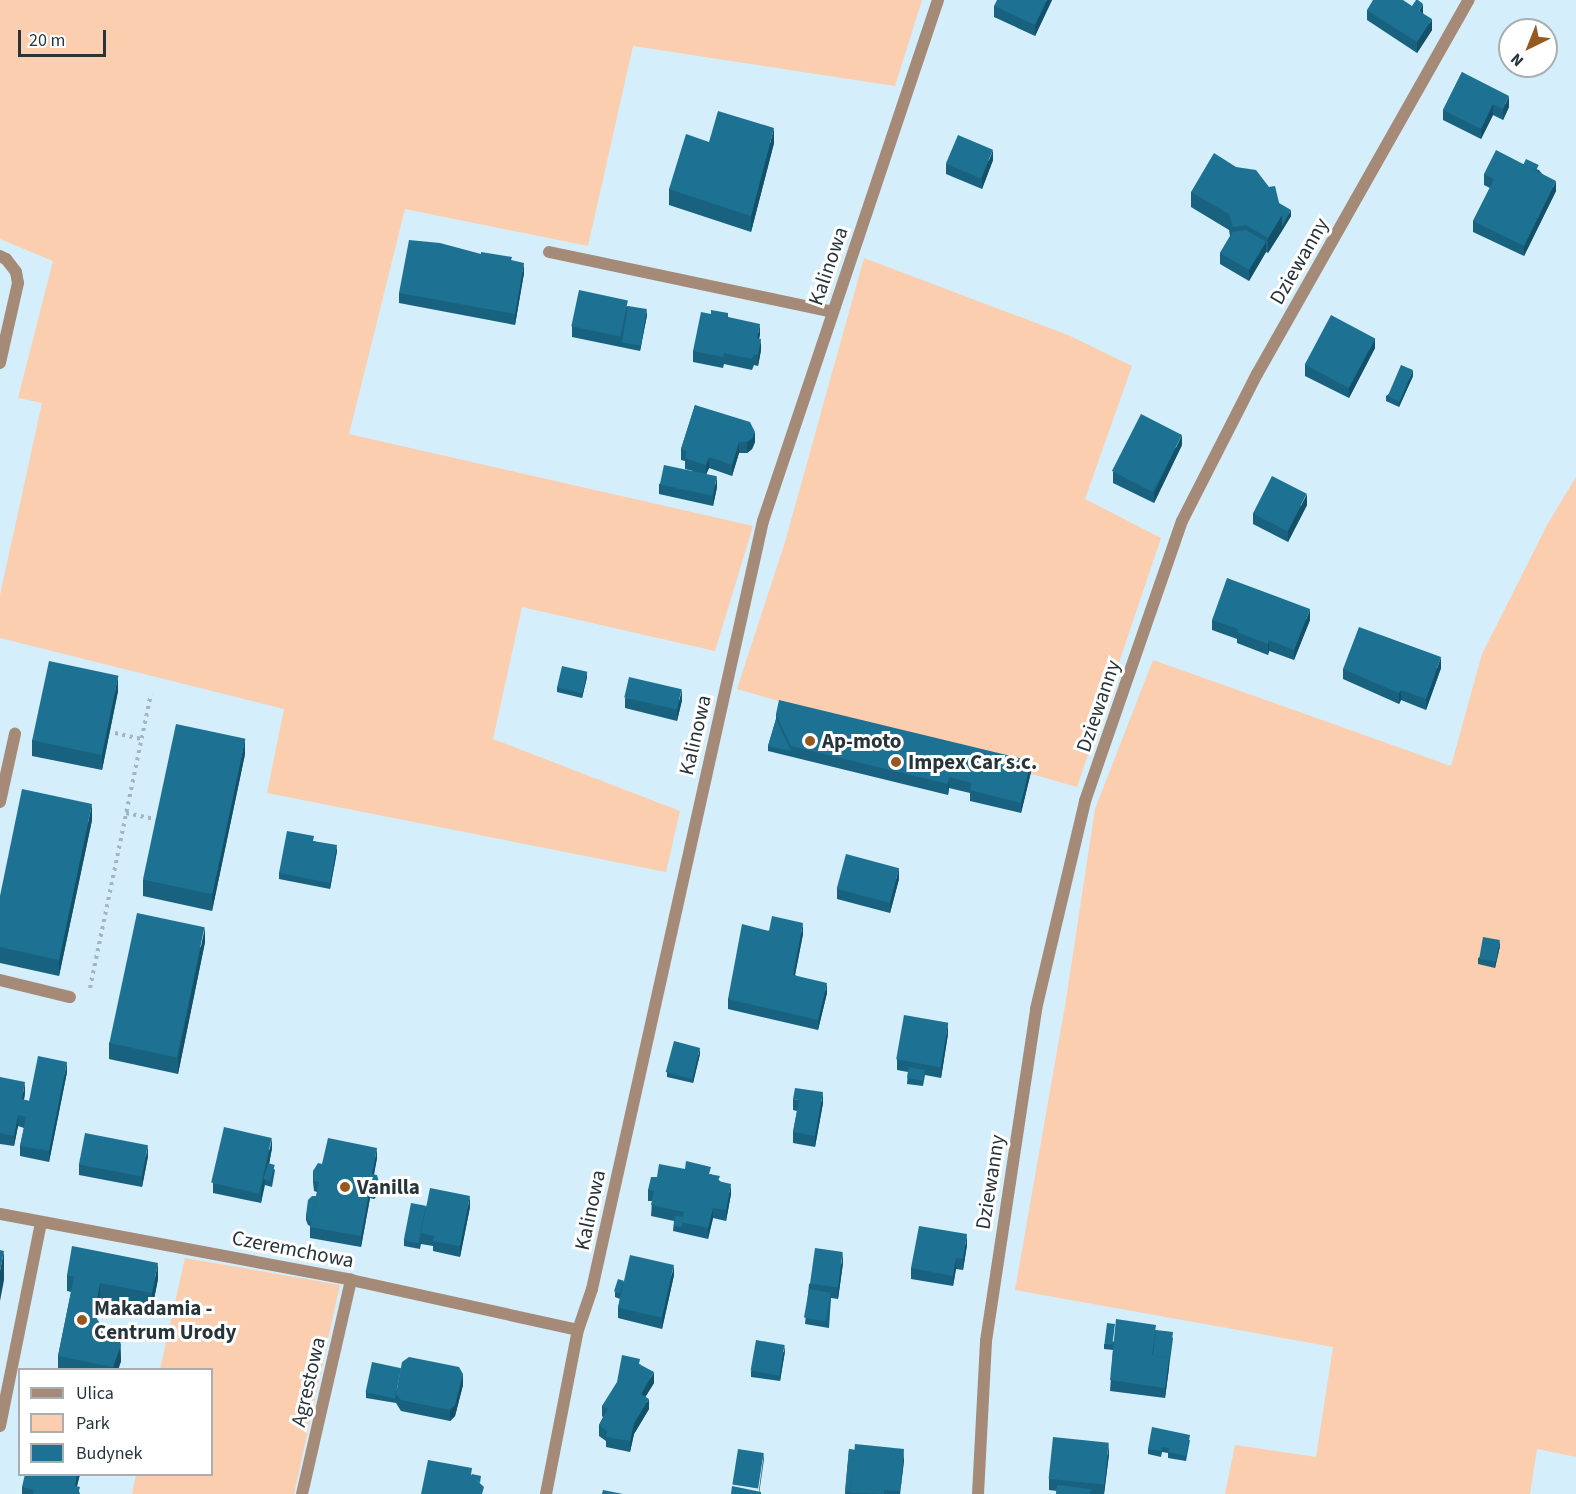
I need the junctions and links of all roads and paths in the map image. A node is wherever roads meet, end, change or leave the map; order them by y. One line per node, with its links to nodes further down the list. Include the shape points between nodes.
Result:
1 (938, 0): 5 (street, Kalinowa)
2 (1469, 0): 24 (street, Dziewanny, via 1257,374 1182,521 1085,801 1036,1009 986,1341)
3 (549, 252): 5 (street)
4 (0, 256): 6 (street, via 16,272 18,283)
5 (833, 312): 20 (street, Kalinowa, via 763,521 592,1289)
6 (0, 363)
7 (151, 694): 10 (path)
8 (115, 733): 10 (path)
9 (15, 734): 11 (street)
10 (141, 739): 12 (path)
11 (0, 802)
12 (126, 813): 13 (path); 15 (path)
13 (155, 819)
14 (0, 980): 16 (street)
15 (89, 991)
16 (70, 997)
17 (0, 1214): 18 (street, Czeremchowa)
18 (41, 1222): 19 (street, Czeremchowa); 21 (street)
19 (351, 1280): 20 (street, Czeremchowa); 22 (street, Agrestowa)
20 (578, 1330): 23 (street, Kalinowa)
21 (0, 1426)
22 (302, 1494)
23 (546, 1494)
24 (978, 1494)

